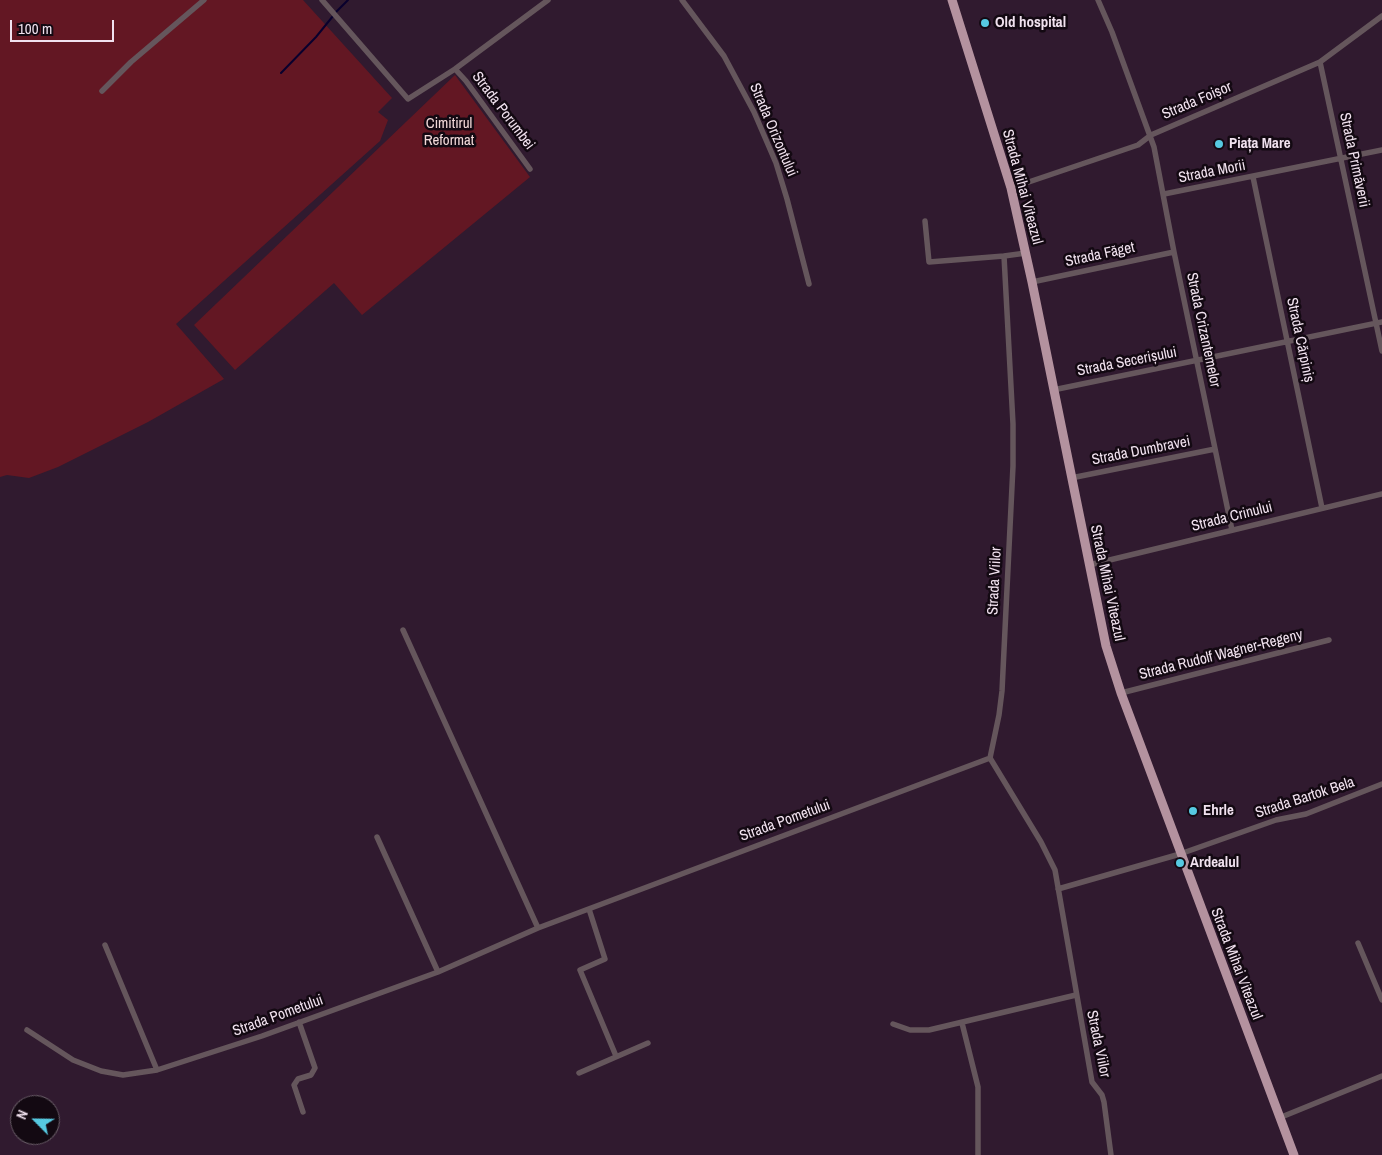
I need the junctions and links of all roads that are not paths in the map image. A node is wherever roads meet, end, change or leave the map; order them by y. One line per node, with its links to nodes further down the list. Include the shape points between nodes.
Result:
1 (204, 0): 10 (street)
2 (322, 0): 9 (street, Strada Porumbei, via 408,99)
3 (548, 0): 9 (street, Strada Porumbei)
4 (682, 0): 23 (street, Strada Orizontului, via 724,56 754,112 776,163)
5 (952, 0): 16 (highway, Strada Mihai Viteazul)
6 (1098, 0): 11 (street, Strada Crizantemelor)
7 (1382, 16): 8 (street, Strada Foișor)
8 (1320, 62): 11 (street, Strada Foișor); 13 (street, Strada Primăverii)
9 (454, 69): 14 (street, Strada Porumbei)
10 (102, 91)
11 (1151, 134): 16 (street, Strada Foișor, via 1138,145); 17 (street, Strada Crizantemelor)
12 (1382, 150): 13 (street, Strada Morii)
13 (1341, 157): 15 (street, Strada Morii); 24 (street, Strada Primăverii)
14 (530, 169)
15 (1253, 177): 17 (street, Strada Morii); 25 (street, Strada Cărpiniș)
16 (1011, 188): 20 (highway, Strada Mihai Viteazul)
17 (1164, 194): 19 (street, Strada Crizantemelor)
18 (925, 221): 21 (street, via 930,262)
19 (1174, 252): 22 (street, Strada Făget); 27 (street, Strada Crizantemelor)
20 (1026, 253): 21 (street); 22 (highway, Strada Mihai Viteazul)
21 (1004, 256): 38 (street, Strada Viilor, via 1013,466 1002,691)
22 (1032, 282): 28 (highway, Strada Mihai Viteazul)
23 (809, 284)
24 (1379, 323): 25 (street, Strada Secerișului); 26 (street, Strada Primăverii)
25 (1288, 341): 27 (street, Strada Secerișului); 32 (street, Strada Cărpiniș)
26 (1382, 351)
27 (1197, 360): 28 (street, Strada Secerișului); 29 (street, Strada Crizantemelor)
28 (1054, 390): 30 (highway, Strada Mihai Viteazul)
29 (1215, 449): 30 (street, Strada Dumbravei); 33 (street, Strada Crizantemelor)
30 (1071, 478): 34 (highway, Strada Mihai Viteazul)
31 (1382, 494): 32 (street, Strada Crinului)
32 (1322, 508): 33 (street, Strada Crinului)
33 (1232, 530): 34 (street, Strada Crinului)
34 (1089, 565): 37 (highway, Strada Mihai Viteazul, via 1106,646)
35 (402, 630): 44 (street)
36 (1329, 640): 37 (street, Strada Rudolf Wagner-Regeny)
37 (1120, 693): 41 (highway, Strada Mihai Viteazul)
38 (990, 758): 42 (street, Strada Viilor, via 1049,857); 43 (street, Strada Pometului)
39 (1382, 784): 41 (street, Strada Bartok Bela, via 1306,814 1276,820)
40 (377, 837): 47 (street)
41 (1180, 854): 42 (street); 60 (highway, Strada Mihai Viteazul)
42 (1058, 889): 48 (street, Strada Viilor)
43 (589, 909): 44 (street, Strada Pometului); 55 (street, via 605,959 580,970)
44 (538, 928): 47 (street, Strada Pometului)
45 (1358, 943): 49 (street)
46 (105, 946): 56 (street)
47 (438, 972): 50 (street, Strada Pometului)
48 (1076, 995): 51 (street, Strada Viilor); 62 (street, Strada Viilor, via 1092,1082 1104,1102)
49 (1382, 1000)
50 (299, 1022): 56 (street, Strada Pometului); 59 (street, via 316,1068 294,1085)
51 (962, 1023): 52 (street, Strada Viilor, via 918,1031); 61 (street, via 978,1087)
52 (893, 1024)
53 (26, 1030): 56 (street, Strada Pometului, via 73,1060 101,1071 123,1074)
54 (648, 1043): 55 (street)
55 (616, 1056): 57 (street)
56 (157, 1070)
57 (579, 1073)
58 (1382, 1076): 60 (street)
59 (303, 1112)
60 (1279, 1118): 63 (highway, Strada Mihai Viteazul)
61 (978, 1155)
62 (1111, 1155)
63 (1294, 1155)

